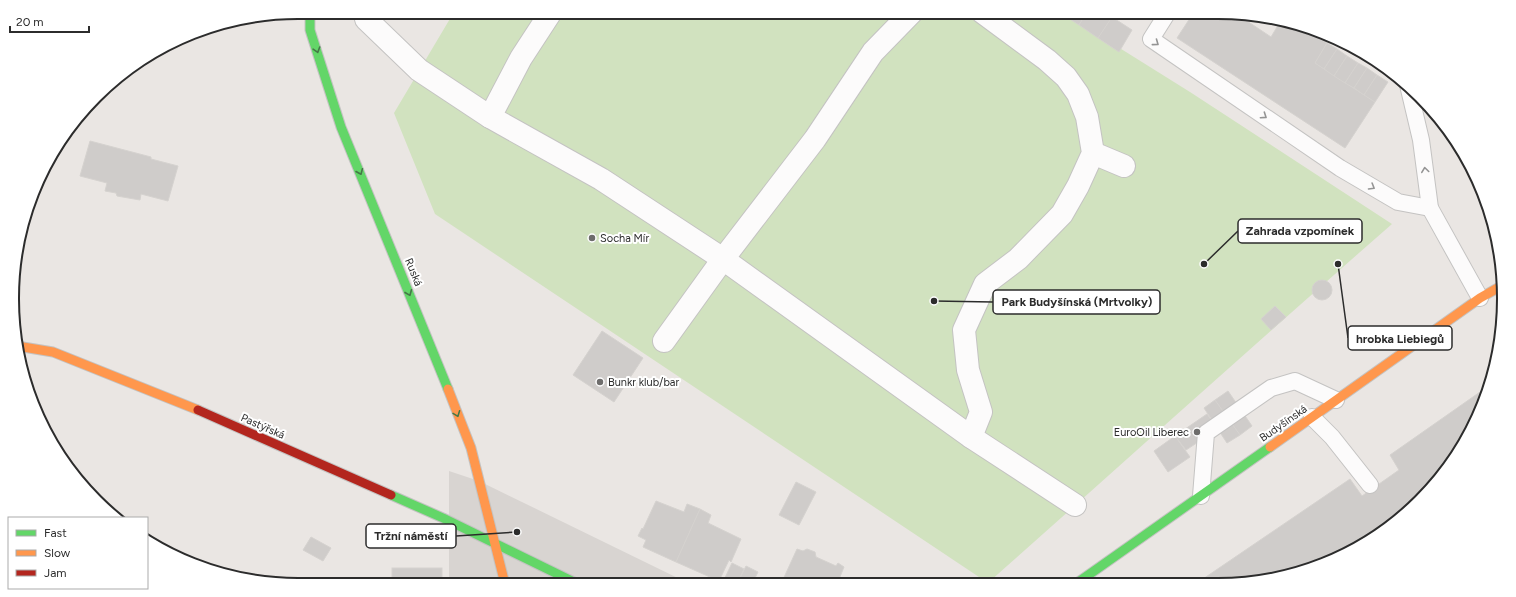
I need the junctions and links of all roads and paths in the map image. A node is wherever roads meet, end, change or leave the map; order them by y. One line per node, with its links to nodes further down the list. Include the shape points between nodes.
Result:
1 (310, 19): 23 (street, Ruská, one-way to 23, via 310,30 341,127 471,448)
2 (366, 19): 8 (street, via 419,70)
3 (546, 19): 8 (street, via 521,58)
4 (905, 19): 12 (street, via 873,52 815,138)
5 (992, 19): 9 (street, via 1048,60 1066,77 1078,94 1087,117)
6 (1164, 19): 11 (lane, one-way to 11, via 1151,39 1340,168 1398,202)
7 (1411, 97): 11 (lane, one-way to 7, via 1421,140)
8 (490, 117): 12 (street, via 601,179)
9 (1093, 153): 10 (street); 19 (street, via 1062,214 1018,259 985,284 964,330 968,370 981,412)
10 (1124, 166)
11 (1430, 208): 14 (lane)
12 (724, 259): 15 (street); 19 (street)
13 (1496, 289): 14 (street, Budyšínská)
14 (1480, 298): 17 (street, Budyšínská)
15 (664, 341)
16 (23, 347): 23 (street, Pastýřská, via 54,352 175,400)
17 (1336, 400): 18 (street, Budyšínská); 21 (lane, via 1295,381 1271,388 1206,433)
18 (1312, 417): 20 (lane); 21 (street, Budyšínská)
19 (971, 437): 22 (street)
20 (1370, 485)
21 (1201, 496): 26 (street, Budyšínská)
22 (1075, 505)
23 (494, 543): 24 (street, Ruská); 25 (street, Pastýřská)
24 (503, 578)
25 (566, 578)
26 (1084, 578)

